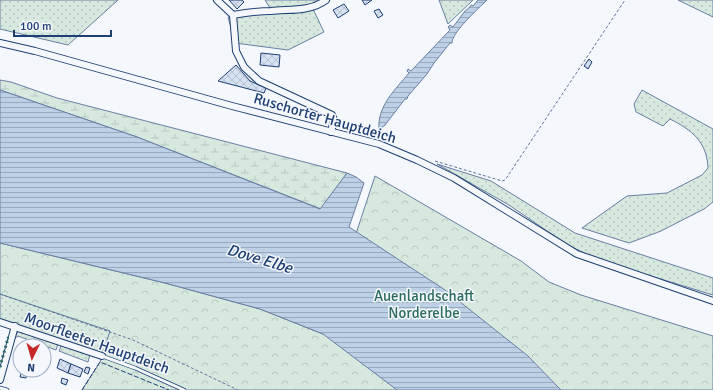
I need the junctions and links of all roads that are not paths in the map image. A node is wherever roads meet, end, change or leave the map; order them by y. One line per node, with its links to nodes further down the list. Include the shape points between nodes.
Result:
1 (218, 0): 3 (street)
2 (326, 0): 3 (street, via 305,9)
3 (233, 15): 5 (street, via 236,51 244,67 259,81 332,115 334,120)
4 (0, 43): 5 (street, Ruschorter Hauptdeich)
5 (331, 132): 6 (street, Ruschorter Hauptdeich, via 385,146 454,178 577,254)
6 (713, 301)
7 (0, 322): 8 (street, Moorfleeter Hauptdeich)
8 (15, 326): 9 (street, Moorfleeter Hauptdeich); 10 (street)
9 (102, 356): 13 (lane, Moorfleeter Hauptdeich)
10 (0, 380)
11 (0, 388): 12 (lane)
12 (7, 390)
13 (184, 390)

